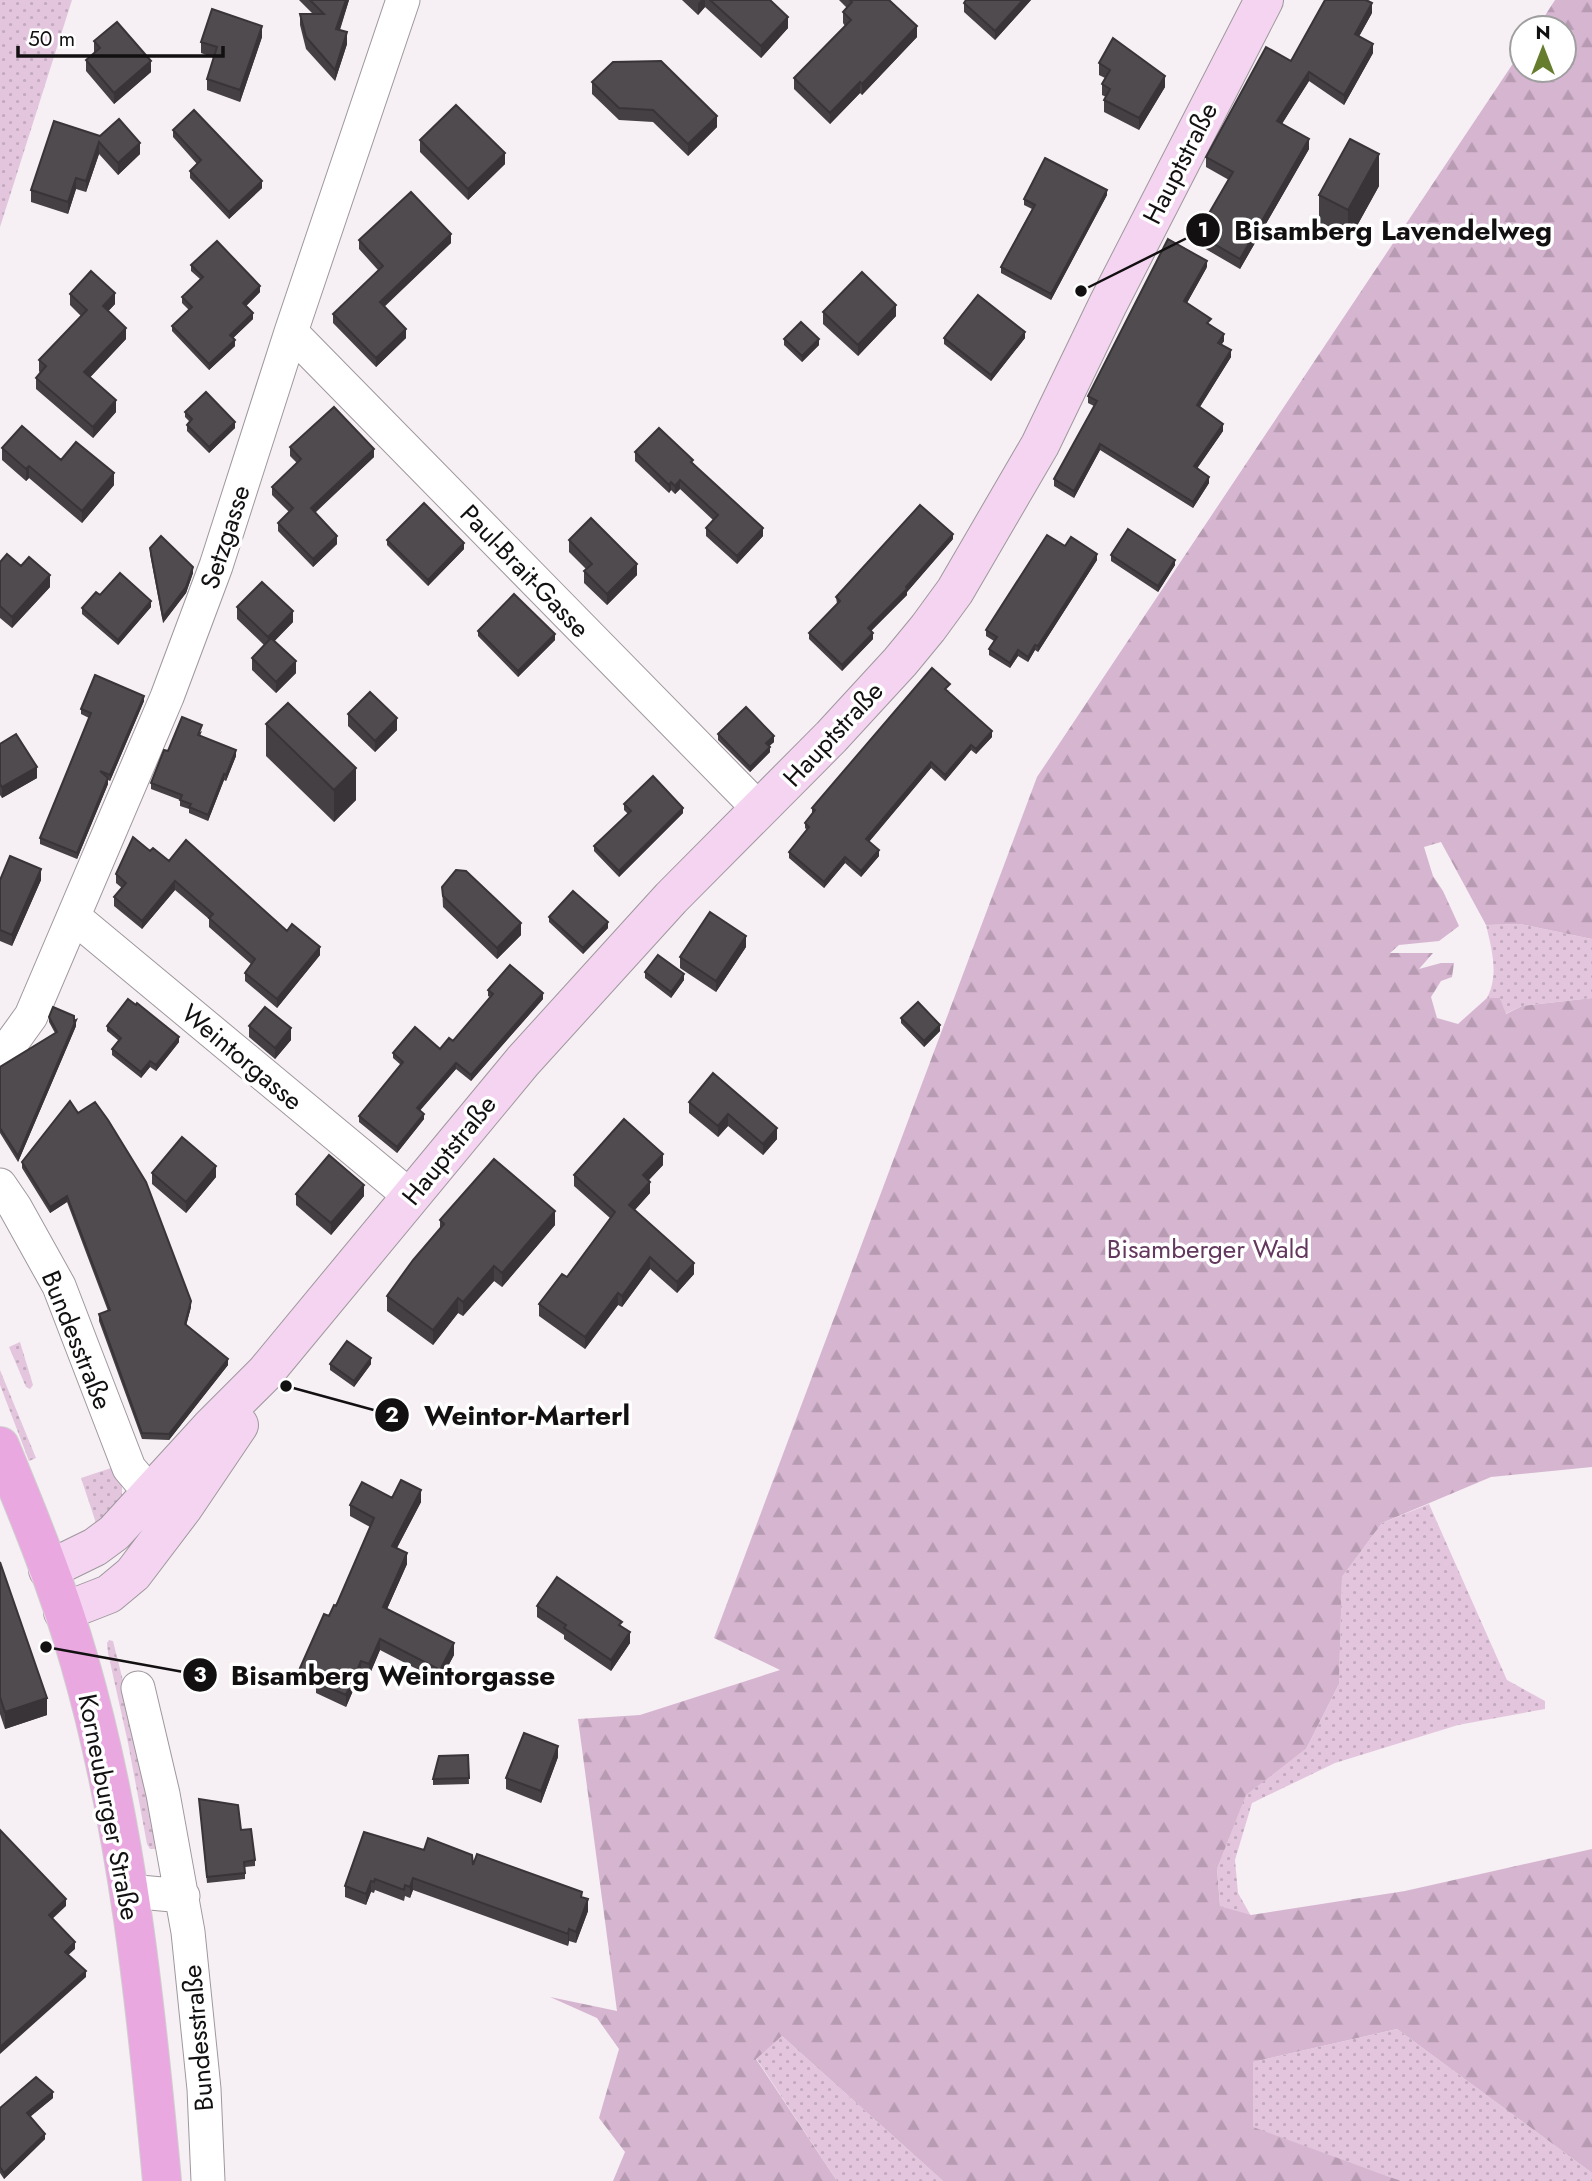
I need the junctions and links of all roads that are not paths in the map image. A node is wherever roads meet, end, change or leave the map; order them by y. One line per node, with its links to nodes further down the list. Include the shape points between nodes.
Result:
1 (403, 0): 3 (street, Setzgasse)
2 (1264, 0): 4 (main road, Hauptstraße, via 1040,445 956,591 900,662)
3 (291, 332): 4 (street, Paul-Brait-Gasse); 5 (street, Setzgasse, via 212,577)
4 (760, 810): 8 (main road, Hauptstraße, via 671,898 523,1061)
5 (74, 917): 6 (street, Setzgasse, via 31,1016); 8 (street, Weintorgasse)
6 (0, 1052)
7 (0, 1185): 11 (street, Bundesstraße, via 59,1286 129,1468)
8 (411, 1197): 9 (main road, Hauptstraße)
9 (265, 1373): 11 (main road, Hauptstraße); 13 (main road, Hauptstraße, via 228,1443 132,1574 109,1594)
10 (0, 1446): 12 (main road, Korneuburger Straße)
11 (151, 1494): 12 (main road, Hauptstraße, via 105,1541)
12 (48, 1570): 13 (main road, Korneuburger Straße)
13 (63, 1612): 15 (main road, Korneuburger Straße, via 102,1747)
14 (138, 1688): 16 (street, Bundesstraße)
15 (129, 1891): 16 (street); 17 (main road, Korneuburger Straße)
16 (183, 1896): 18 (street, Bundesstraße)
17 (162, 2181)
18 (208, 2181)

